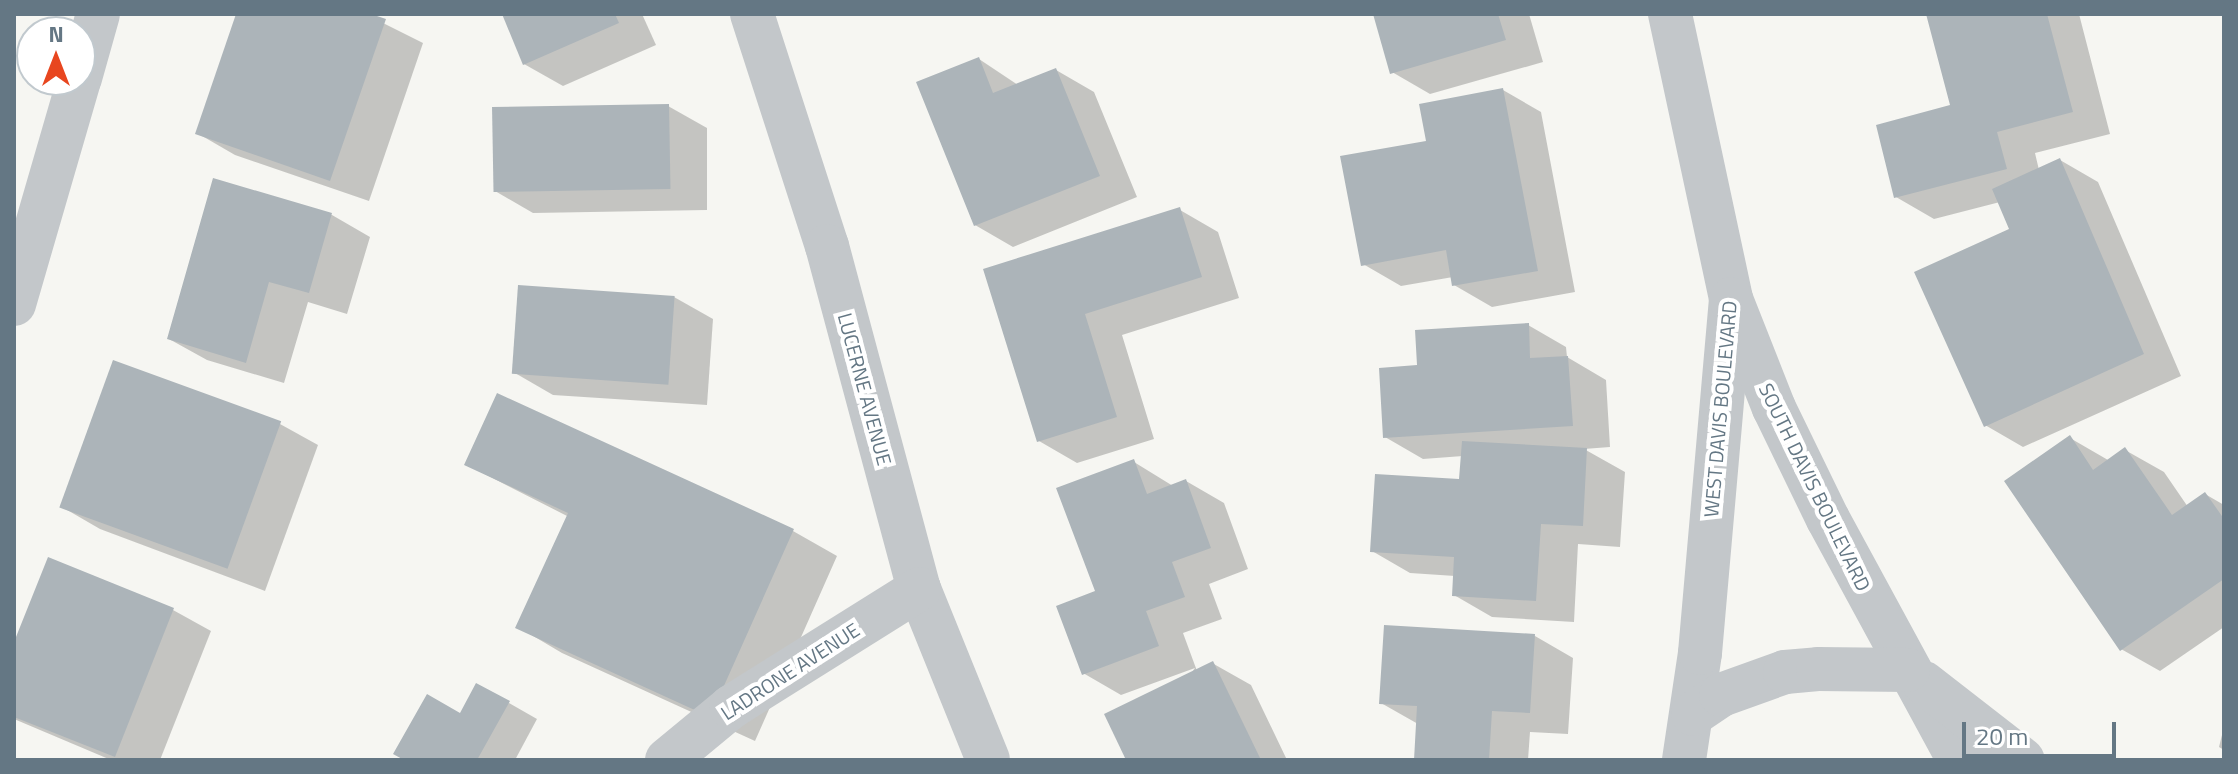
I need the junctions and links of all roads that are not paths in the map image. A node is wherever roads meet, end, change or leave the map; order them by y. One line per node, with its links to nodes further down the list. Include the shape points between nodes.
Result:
1 (752, 14): 6 (street, LUCERNE AVENUE, via 827,246)
2 (1670, 14): 4 (street, WEST DAVIS BOULEVARD)
3 (75, 96): 5 (street)
4 (1731, 299): 7 (street, SOUTH DAVIS BOULEVARD, via 1774,408); 8 (street, WEST DAVIS BOULEVARD)
5 (14, 304)
6 (919, 589): 9 (street, LADRONE AVENUE, via 753,692); 10 (street, LUCERNE AVENUE)
7 (1908, 670): 8 (street, via 1785,672 1721,695); 12 (street, SOUTH DAVIS BOULEVARD); 13 (street, SOUTH DAVIS BOULEVARD)
8 (1693, 714): 11 (street, WEST DAVIS BOULEVARD)
9 (667, 760)
10 (988, 760)
11 (1684, 760)
12 (1959, 760)
13 (2023, 760)

